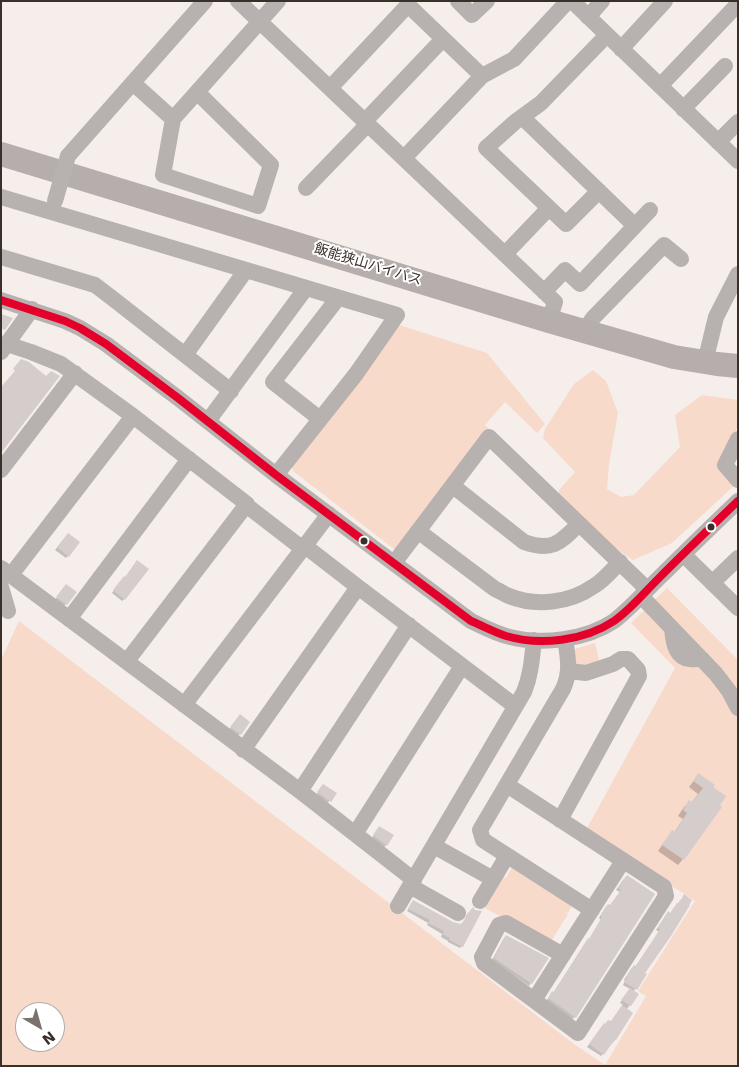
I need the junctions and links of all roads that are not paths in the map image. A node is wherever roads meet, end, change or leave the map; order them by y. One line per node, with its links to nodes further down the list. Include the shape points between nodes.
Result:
1 (205, 1): 17 (street)
2 (238, 1): 11 (street)
3 (278, 1): 11 (street)
4 (458, 1): 5 (street, via 472,15)
5 (487, 1)
6 (570, 1): 10 (street); 16 (street, via 514,59)
7 (602, 1): 10 (street)
8 (664, 1): 14 (street)
9 (738, 4): 18 (street)
10 (588, 17): 12 (street)
11 (260, 22): 19 (street); 20 (street)
12 (606, 35): 14 (street); 22 (street, via 541,103)
13 (443, 39): 16 (street); 19 (street, via 408,6); 24 (street)
14 (621, 49): 18 (street)
15 (725, 66): 21 (street)
16 (482, 76): 28 (street)
17 (133, 83): 23 (street); 34 (street, bridge, via 68,156)
18 (660, 86): 21 (street)
19 (330, 88): 24 (street)
20 (197, 92): 23 (street); 23 (street, via 271,165 258,206 163,175)
21 (683, 109): 26 (street)
22 (522, 117): 32 (street); 35 (street, via 486,148)
23 (173, 119)
24 (366, 122): 28 (street); 31 (street)
25 (738, 122): 26 (street)
26 (718, 142): 29 (street)
27 (1, 154): 48 (highway, 飯能狭山バイパス)
28 (404, 158): 38 (street)
29 (738, 161)
30 (1, 169): 55 (highway, 飯能狭山バイパス, via 603,351 677,372)
31 (306, 188)
32 (599, 191): 35 (street, via 566,224); 37 (street)
33 (1, 198): 34 (street)
34 (54, 207): 41 (street)
35 (549, 208): 38 (street)
36 (650, 210): 37 (street)
37 (634, 225): 44 (street, via 580,284 565,270)
38 (505, 254): 44 (street)
39 (1, 257): 51 (street, via 95,285)
40 (681, 260): 49 (street, via 664,245)
41 (246, 270): 43 (street); 51 (street)
42 (738, 274): 52 (street, via 716,317)
43 (306, 288): 45 (street); 56 (street)
44 (544, 292): 48 (street, via 555,302)
45 (338, 298): 58 (street, via 274,382); 58 (street, via 396,315 356,374)
46 (1, 300): 47 (street)
47 (32, 309): 50 (street); 59 (street, via 95,337)
48 (549, 321): 49 (highway, 飯能狭山バイパス)
49 (584, 331): 52 (highway, 飯能狭山バイパス, via 674,357)
50 (5, 344): 54 (street, via 60,364)
51 (185, 355): 56 (street)
52 (705, 362): 53 (highway, 飯能狭山バイパス)
53 (738, 366)
54 (75, 374): 57 (street); 62 (street)
55 (738, 381)
56 (231, 391): 59 (street)
57 (133, 416): 61 (street); 76 (street)
58 (320, 419): 63 (street)
59 (208, 421): 63 (street)
60 (738, 439): 64 (street, via 726,465)
61 (189, 459): 67 (street); 82 (street)
62 (1, 470)
63 (276, 474): 68 (street)
64 (738, 480)
65 (453, 486): 69 (street, via 524,542 534,546 561,542); 69 (street, via 489,437); 70 (street)
66 (738, 501): 72 (street)
67 (246, 505): 71 (street); 86 (street)
68 (329, 514): 71 (street); 75 (street)
69 (579, 524): 74 (street)
70 (418, 531): 74 (street, via 495,589 521,600 557,601 582,593 595,586); 75 (street)
71 (304, 547): 78 (street); 89 (street)
72 (683, 554): 77 (street); 79 (street)
73 (738, 558): 77 (street)
74 (620, 562): 79 (street)
75 (394, 563): 85 (street, via 471,621 509,637)
76 (5, 577): 81 (street); 82 (street)
77 (712, 583): 80 (street)
78 (358, 587): 83 (street); 92 (street)
79 (644, 592): 84 (street, via 613,621 594,631); 91 (street, via 672,628 716,674)
80 (738, 608)
81 (8, 611)
82 (69, 619): 86 (street)
83 (409, 625): 87 (street); 94 (street)
84 (565, 639): 85 (street); 88 (street)
85 (534, 640): 90 (street, via 530,676)
86 (127, 662): 89 (street)
87 (462, 666): 90 (street); 96 (street)
88 (569, 671): 93 (street, via 563,689); 95 (street, via 586,673 628,659 639,676)
89 (184, 705): 92 (street)
90 (515, 706): 97 (street)
91 (738, 708)
92 (243, 750): 94 (street)
93 (507, 785): 95 (street); 98 (street, via 480,830 483,840)
94 (300, 791): 96 (street)
95 (560, 820): 99 (street)
96 (356, 834): 101 (street)
97 (434, 846): 100 (street); 101 (street)
98 (507, 856): 100 (street); 104 (street)
99 (623, 861): 104 (street); 107 (street, via 664,887 666,896 578,1032)
100 (493, 879): 102 (street)
101 (412, 883): 103 (street); 105 (street)
102 (480, 901)
103 (398, 906)
104 (592, 910): 106 (street)
105 (458, 913)
106 (562, 955): 107 (street); 107 (street, via 506,923 499,925 482,957 484,963)
107 (534, 1000)

